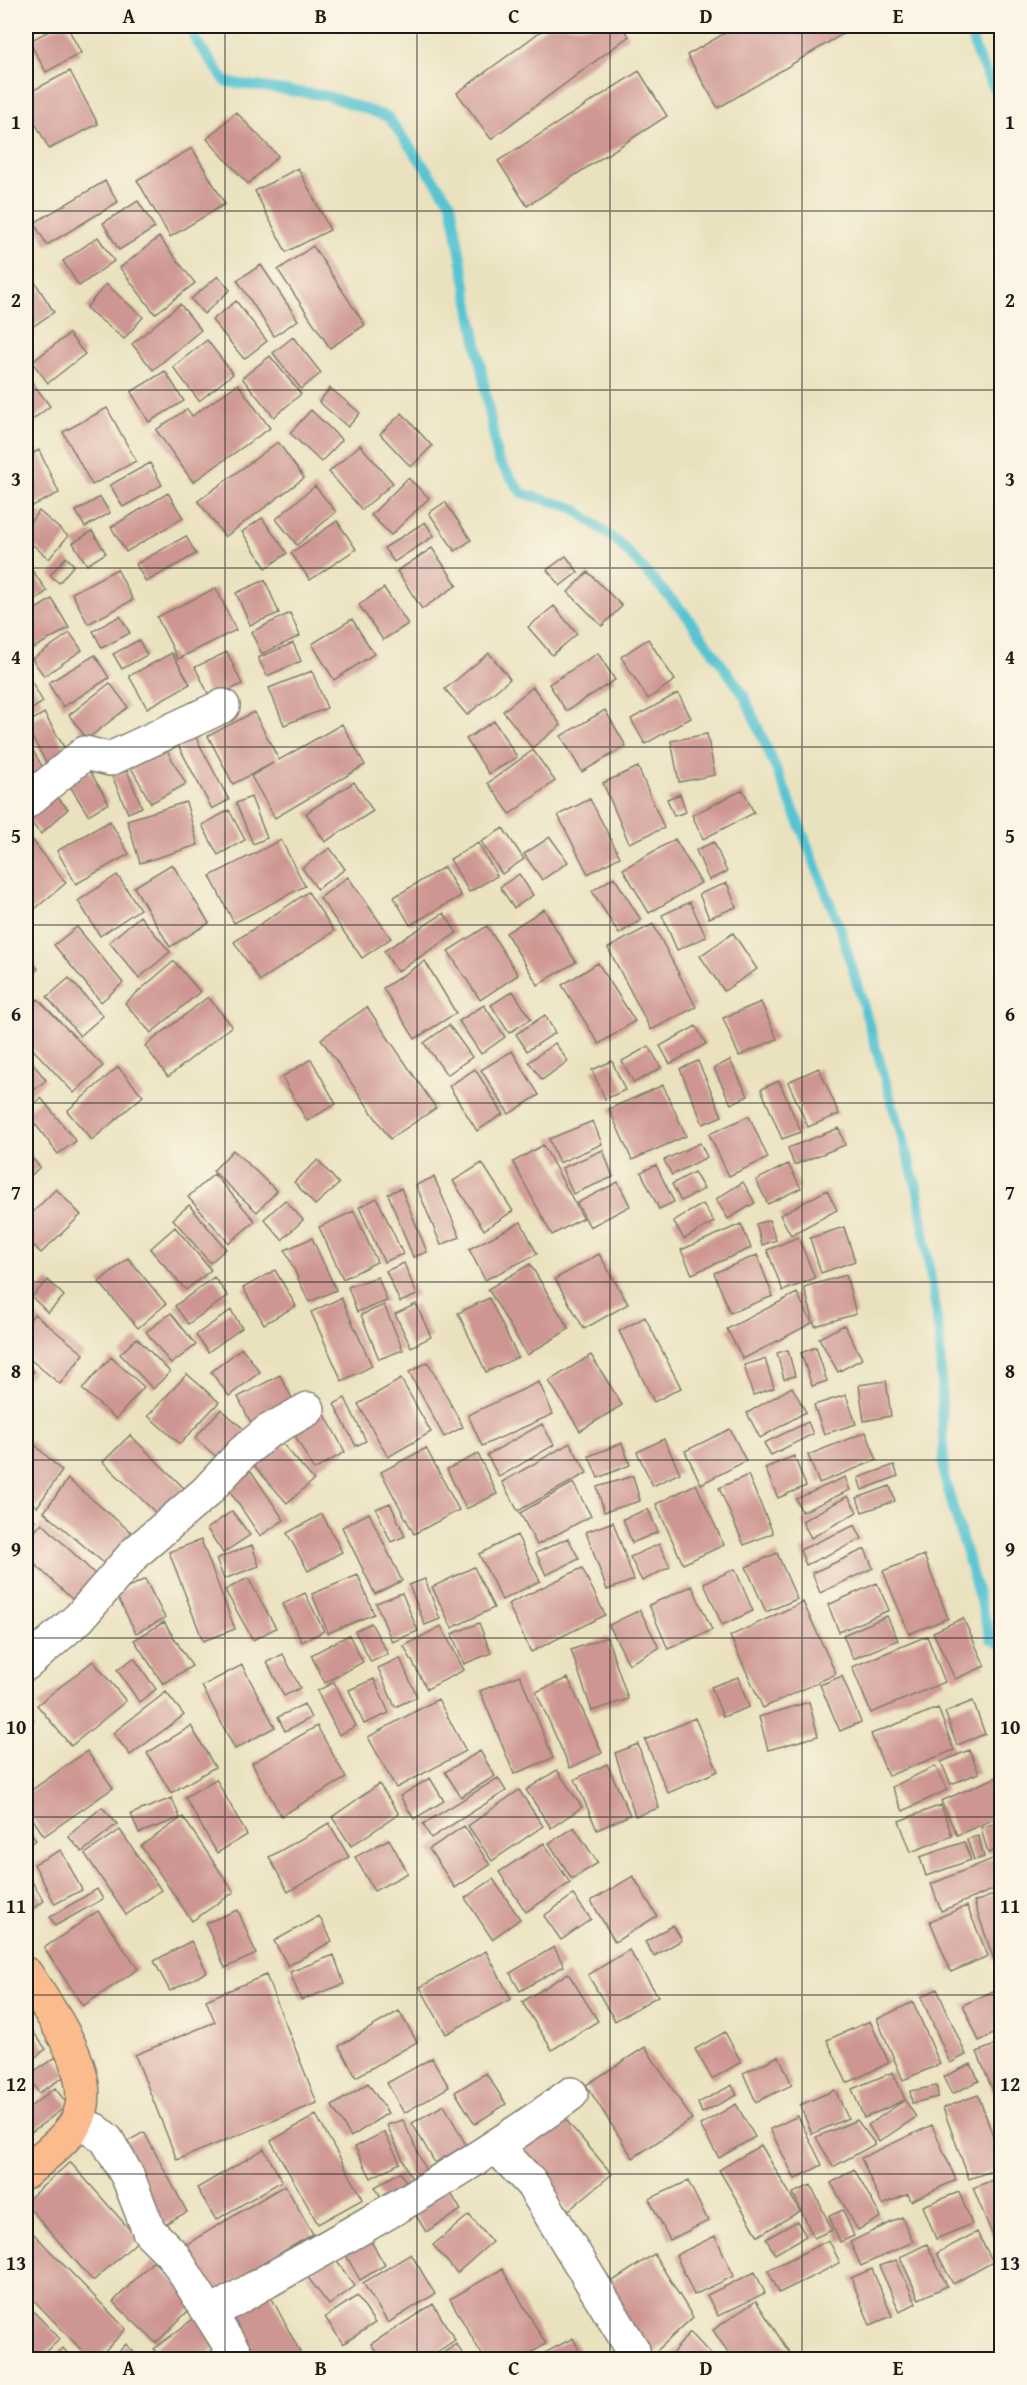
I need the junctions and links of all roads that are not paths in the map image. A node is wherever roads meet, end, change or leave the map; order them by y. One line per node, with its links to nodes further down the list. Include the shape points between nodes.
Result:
1 (223, 706): 2 (street, via 110,759 85,753)
2 (26, 802)
3 (308, 1409): 4 (street, via 267,1432 242,1453 206,1492 135,1553 79,1618)
4 (26, 1664)
5 (26, 1974): 7 (main road, via 71,2049 81,2078 82,2108)
6 (571, 2094): 8 (street)
7 (77, 2122): 9 (main road); 10 (street, via 107,2140 128,2177 149,2231 173,2255)
8 (496, 2146): 10 (street); 11 (street, via 532,2184)
9 (26, 2172)
10 (211, 2313): 12 (street)
11 (633, 2350)
12 (239, 2360)

